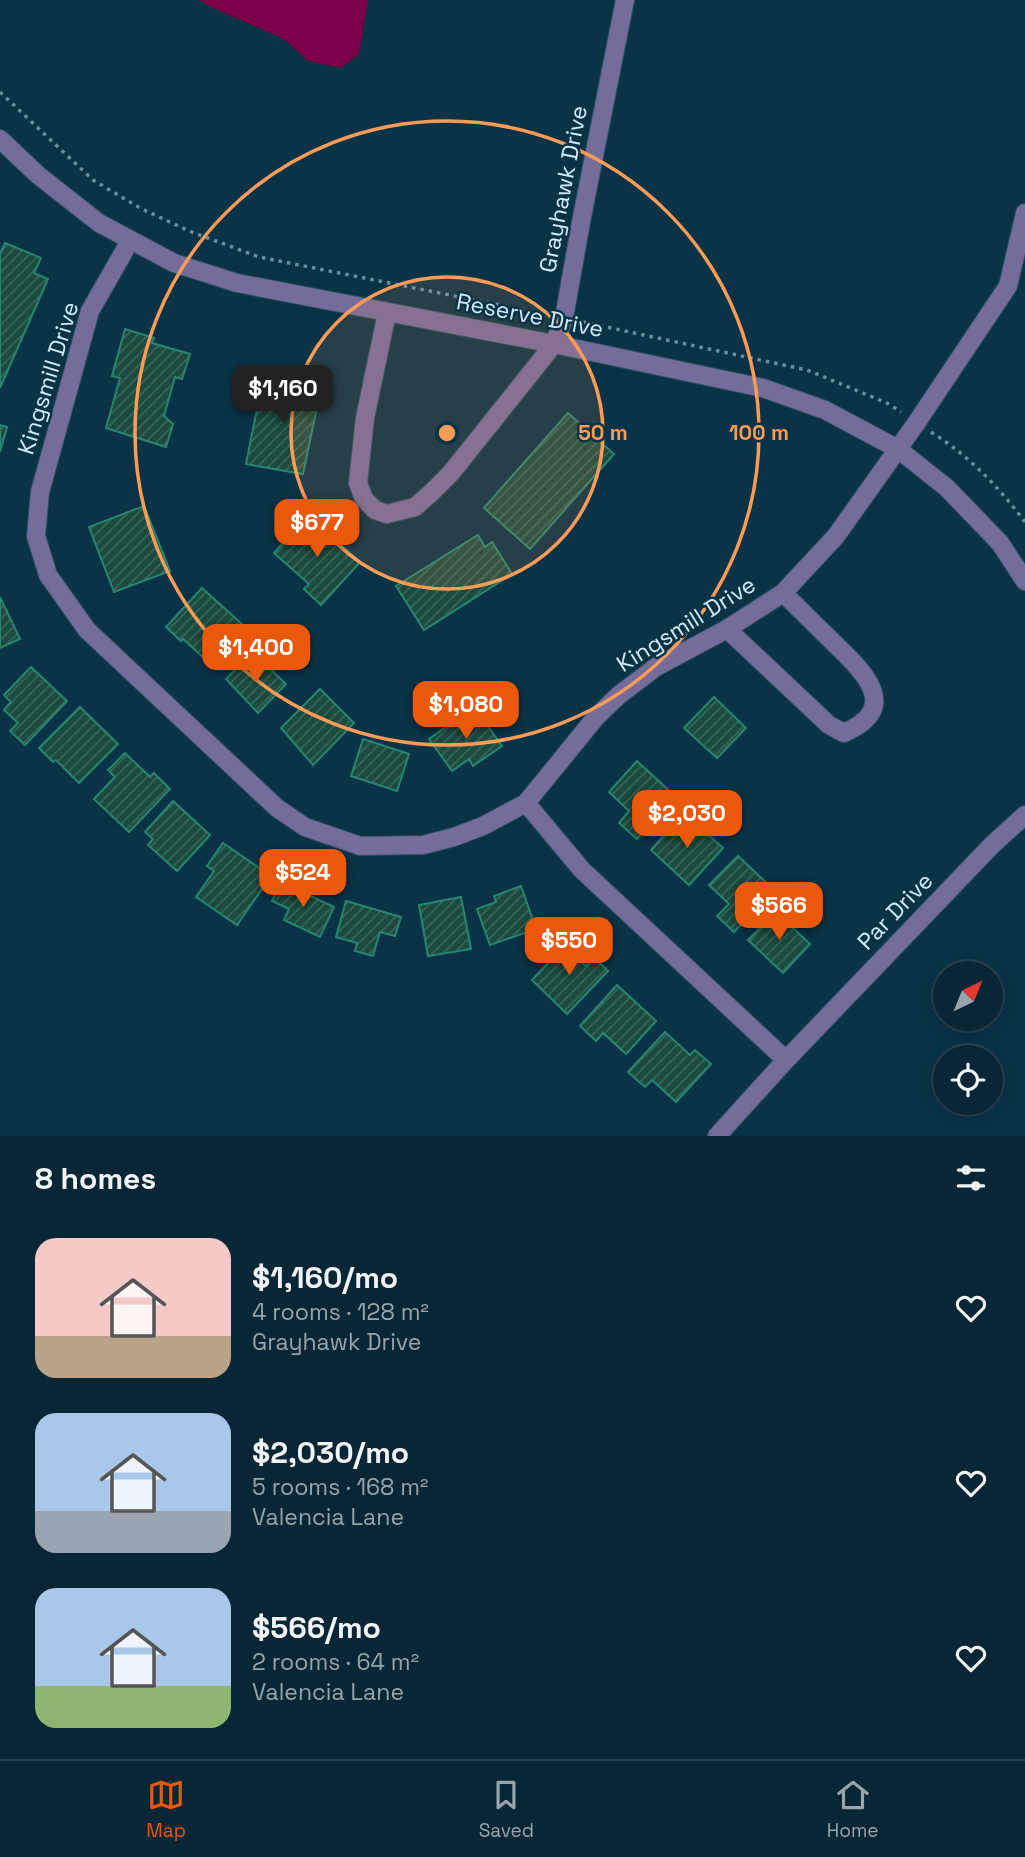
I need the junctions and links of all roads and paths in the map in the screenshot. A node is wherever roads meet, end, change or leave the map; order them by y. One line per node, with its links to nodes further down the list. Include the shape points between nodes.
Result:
1 (625, 0): 7 (street, Grayhawk Drive)
2 (0, 92): 7 (path, via 93,180 189,231 259,257)
3 (0, 139): 5 (street, Reserve Drive, via 69,200)
4 (1025, 213): 9 (street, Kingsmill Drive, via 1008,286)
5 (130, 241): 6 (street, Reserve Drive, via 174,263 237,283); 15 (street, Kingsmill Drive, via 90,311 40,492 36,536 55,586 87,630 277,808 305,827 360,846 423,845 483,826)
6 (387, 313): 8 (street, Reserve Drive); 8 (street, Grayhawk Drive, via 365,418 358,483 374,510 387,514 415,507 431,494)
7 (564, 318): 8 (street, Grayhawk Drive); 9 (path, via 807,370 887,403)
8 (554, 344): 10 (street, Reserve Drive, via 763,388 825,410)
9 (917, 422): 10 (street, Kingsmill Drive); 11 (path, via 962,452 1002,491)
10 (898, 449): 12 (street, Reserve Drive, via 977,517); 13 (street, Kingsmill Drive, via 836,536)
11 (1025, 522)
12 (1025, 581)
13 (783, 593): 14 (street, Kingsmill Drive); 14 (street, via 867,675 874,695 873,710 856,728 844,733 829,725)
14 (727, 629): 15 (street, Kingsmill Drive, via 656,667 619,695)
15 (526, 803): 17 (street, via 582,870)
16 (1025, 815): 17 (street, Par Drive)
17 (786, 1060): 18 (street, Par Drive)
18 (717, 1136)

